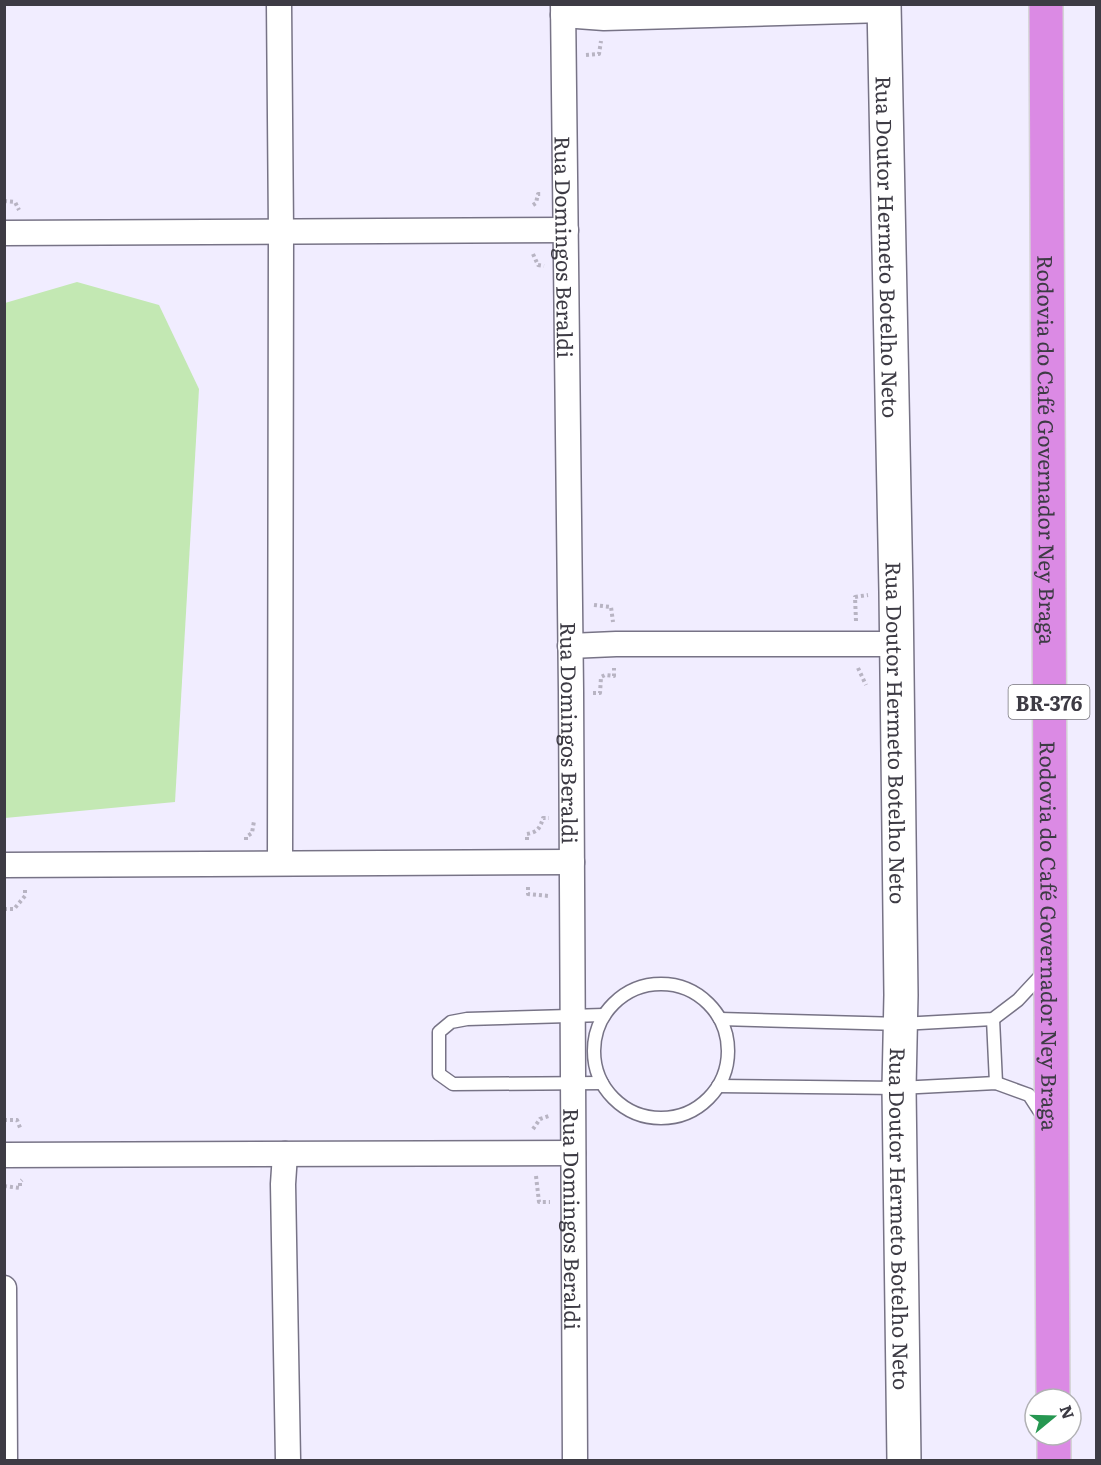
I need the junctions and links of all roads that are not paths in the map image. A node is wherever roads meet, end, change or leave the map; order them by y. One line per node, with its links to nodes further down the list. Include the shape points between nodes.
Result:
1 (279, 4): 6 (street)
2 (1046, 4): 13 (highway, Rodovia do Café Governador Ney Braga / BR-376)
3 (884, 7): 4 (street, via 604,18); 8 (street, Rua Doutor Hermeto Botelho Neto)
4 (563, 10): 5 (street, Rua Domingos Beraldi)
5 (566, 230): 6 (street); 9 (street, Rua Domingos Beraldi)
6 (281, 231): 7 (street); 11 (street)
7 (4, 233)
8 (895, 644): 9 (street); 18 (street, Rua Doutor Hermeto Botelho Neto)
9 (570, 646): 10 (street, Rua Domingos Beraldi)
10 (572, 862): 11 (street); 14 (street, Rua Domingos Beraldi)
11 (280, 863): 12 (street)
12 (15, 866)
13 (1050, 966): 17 (lane, via 1018,1000); 24 (highway, Rodovia do Café Governador Ney Braga / BR-376)
14 (572, 1016): 15 (lane); 19 (street, Rua Domingos Beraldi); 19 (lane, via 451,1022 439,1032 439,1074 453,1084)
15 (604, 1016): 16 (lane, via 629,991 663,983 696,993); 20 (lane, via 596,1031 594,1049)
16 (720, 1019): 18 (lane); 22 (lane, via 728,1053)
17 (993, 1019): 18 (lane); 21 (lane)
18 (901, 1024): 23 (street, Rua Doutor Hermeto Botelho Neto)
19 (573, 1083): 20 (lane); 25 (street, Rua Domingos Beraldi)
20 (602, 1083): 22 (lane, via 626,1108 659,1118 693,1110)
21 (996, 1083): 23 (lane); 24 (lane, via 1029,1095)
22 (718, 1086): 23 (lane)
23 (899, 1088): 33 (street, Rua Doutor Hermeto Botelho Neto)
24 (1053, 1131): 29 (highway, Rodovia do Café Governador Ney Braga / BR-376)
25 (573, 1153): 26 (street); 32 (street, Rua Domingos Beraldi)
26 (285, 1154): 27 (street); 31 (street)
27 (4, 1155)
28 (4, 1288): 30 (street)
29 (1053, 1387)
30 (5, 1461)
31 (288, 1461)
32 (575, 1461)
33 (904, 1461)

